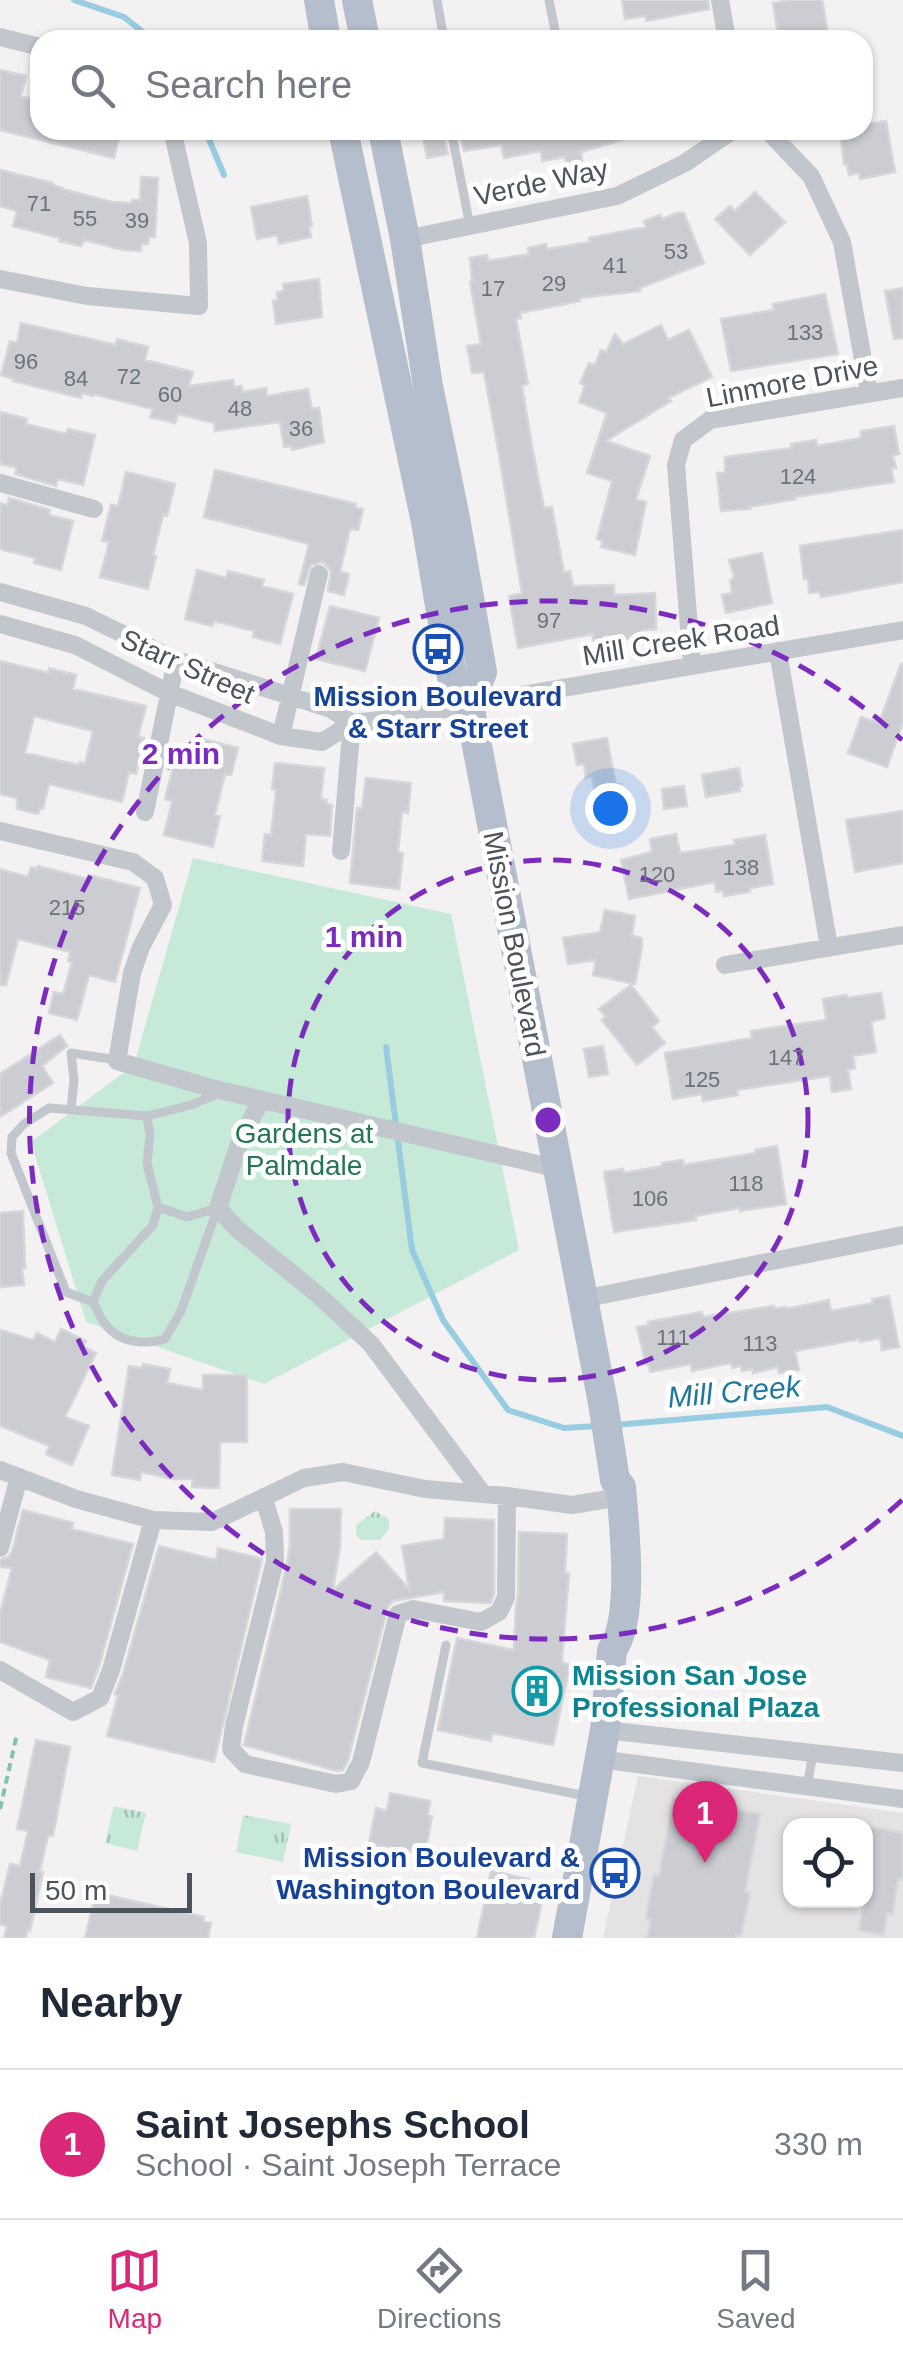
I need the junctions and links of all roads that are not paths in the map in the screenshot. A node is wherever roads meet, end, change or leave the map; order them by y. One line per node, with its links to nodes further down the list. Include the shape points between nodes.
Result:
1 (319, 0): 6 (main road)
2 (357, 0): 7 (main road)
3 (437, 0): 8 (lane)
4 (549, 0): 9 (lane)
5 (720, 0): 10 (street)
6 (324, 30)
7 (363, 30)
8 (442, 30)
9 (555, 30)
10 (726, 30)
11 (0, 37): 12 (street)
12 (30, 45)
13 (174, 140): 21 (street, via 198,242 198,306)
14 (345, 140): 35 (main road, Mission Boulevard, via 452,677)
15 (385, 140): 20 (main road, Mission Boulevard)
16 (453, 140): 19 (lane)
17 (719, 140): 19 (street, Verde Way, via 618,196)
18 (776, 140): 23 (street, via 811,176 842,242)
19 (470, 226): 20 (street, Verde Way)
20 (405, 239): 35 (main road, Mission Boulevard, via 482,672)
21 (0, 280)
22 (903, 388): 23 (street, Linmore Drive)
23 (870, 393): 32 (street, Linmore Drive, via 710,420 683,440 676,465)
24 (0, 483): 25 (street)
25 (94, 508)
26 (319, 574): 34 (street)
27 (0, 592): 31 (street, Starr Street, via 86,616)
28 (0, 624): 33 (street, Starr Street, via 75,645)
29 (903, 630): 30 (street, Mill Creek Road)
30 (778, 652): 32 (street, Mill Creek Road); 42 (street)
31 (176, 660): 33 (street); 34 (street, Starr Street)
32 (692, 665): 35 (street, Mill Creek Road)
33 (169, 693): 37 (street, Starr Street); 38 (street)
34 (289, 697): 36 (street, Starr Street, via 331,708); 37 (street)
35 (468, 704): 36 (street, Starr Street); 49 (main road, Mission Boulevard)
36 (352, 723): 37 (street, Starr Street, via 322,742); 40 (street)
37 (281, 736)
38 (145, 812)
39 (0, 831): 44 (street, via 133,862 156,878 163,905 132,972)
40 (341, 851)
41 (903, 935): 42 (street)
42 (829, 947): 43 (street)
43 (725, 965)
44 (118, 1060): 45 (street); 47 (lane, via 71,1053)
45 (224, 1091): 46 (street); 48 (lane)
46 (260, 1100): 49 (street); 51 (street)
47 (71, 1109): 48 (lane); 54 (lane, via 48,1108 24,1124 12,1137 11,1153 66,1292)
48 (147, 1116): 50 (lane, via 147,1164)
49 (558, 1168): 53 (main road, Mission Boulevard)
50 (158, 1207): 51 (lane, via 186,1217); 54 (lane, via 152,1225 102,1281)
51 (218, 1208): 54 (lane, via 181,1311 164,1339 122,1339 105,1326); 58 (street, via 370,1344)
52 (903, 1235): 53 (street)
53 (582, 1299): 57 (main road, Mission Boulevard)
54 (93, 1302)
55 (0, 1470): 56 (street)
56 (19, 1477): 61 (street); 62 (street)
57 (612, 1478): 59 (street, via 572,1504); 65 (main road, Mission Boulevard, via 621,1487 626,1584)
58 (483, 1494): 59 (street); 60 (street, via 343,1472 304,1478)
59 (507, 1496): 60 (street, via 506,1596 499,1612 481,1622 412,1609 398,1614 361,1762 351,1780 336,1784 245,1764 231,1749 276,1560)
60 (264, 1499): 61 (street, via 212,1522)
61 (153, 1520): 64 (street, via 100,1698 73,1712)
62 (0, 1548)
63 (446, 1645): 69 (lane, via 422,1763)
64 (0, 1670)
65 (602, 1745): 66 (street); 68 (street); 69 (main road, Mission Boulevard)
66 (814, 1752): 67 (street); 68 (lane)
67 (903, 1763)
68 (808, 1786): 70 (street)
69 (592, 1798): 71 (main road, Mission Boulevard)
70 (903, 1799)
71 (568, 1938)

